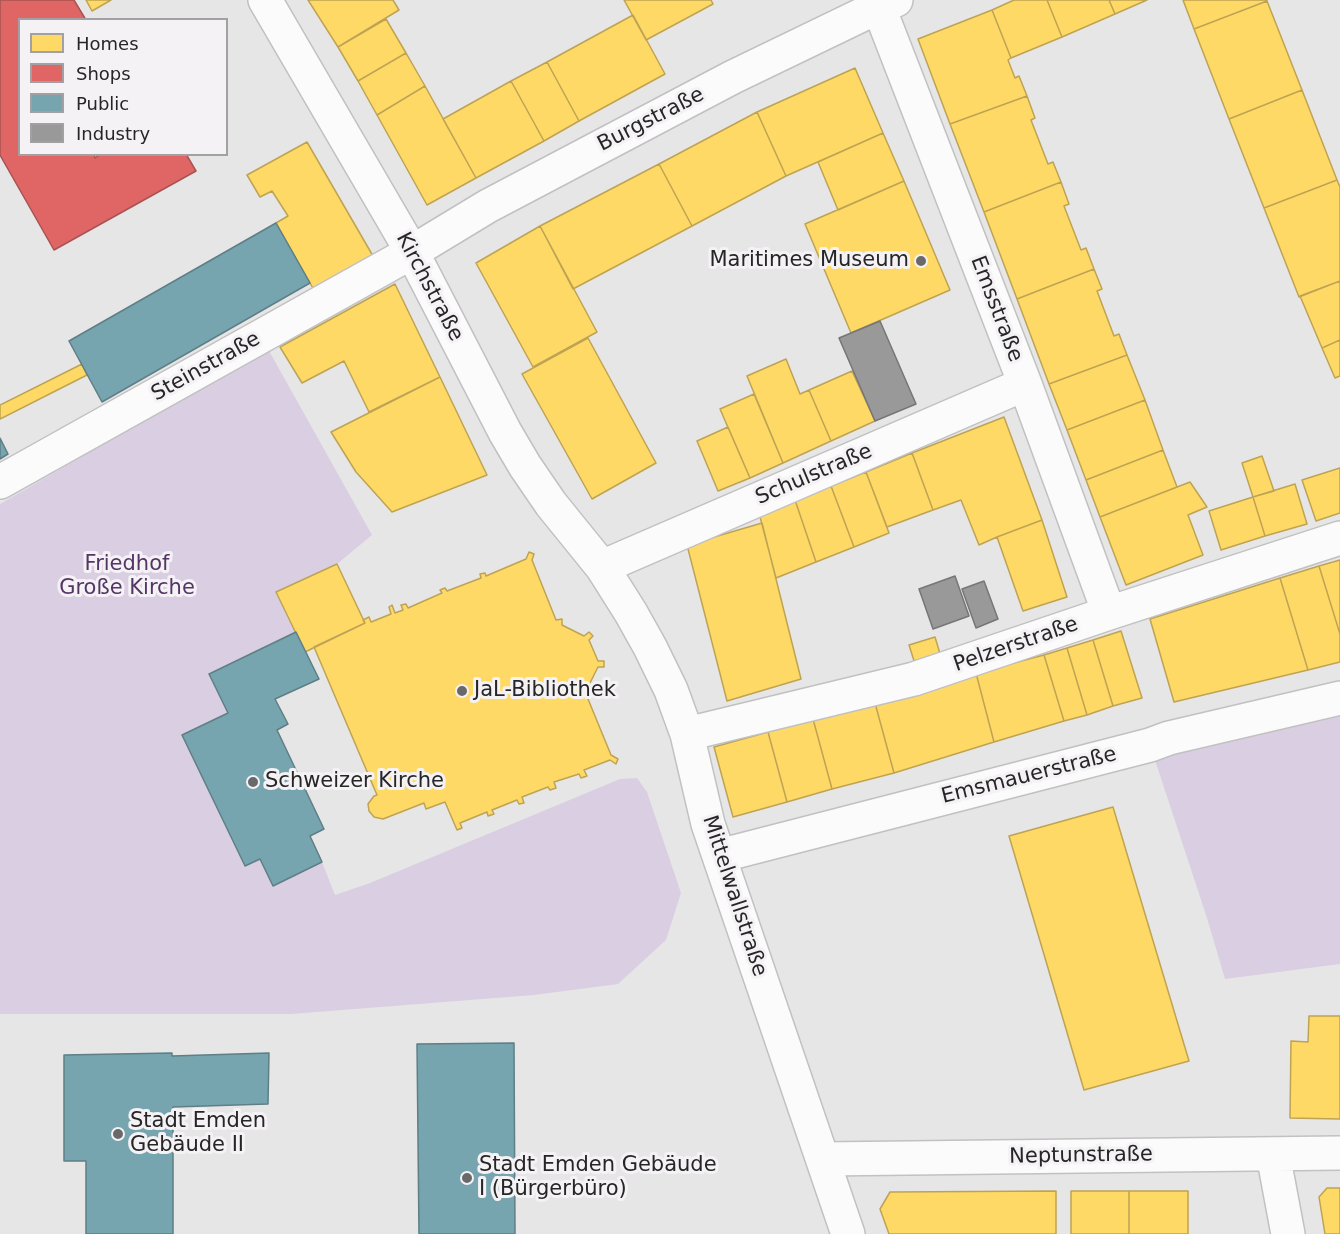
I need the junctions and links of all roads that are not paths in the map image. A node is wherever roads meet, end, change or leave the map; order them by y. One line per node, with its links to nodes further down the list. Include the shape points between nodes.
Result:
1 (265, 0): 3 (street, Kirchstraße)
2 (883, 2): 3 (street, Burgstraße, via 579,157); 4 (street, Emsstraße)
3 (412, 252): 5 (street, Steinstraße); 7 (street, Kirchstraße, via 525,466)
4 (1025, 384): 7 (street, Schulstraße); 8 (street, Emsstraße)
5 (0, 482)
6 (1340, 538): 8 (street, Pelzerstraße)
7 (602, 567): 10 (street, Mittelwallstraße, via 650,647)
8 (1109, 613): 10 (street, Pelzerstraße, via 914,679)
9 (1340, 698): 11 (street, Emsmauerstraße, via 1169,738)
10 (687, 734): 11 (street, Mittelwallstraße)
11 (719, 856): 14 (street, Mittelwallstraße)
12 (1340, 1153): 13 (street, Neptunstraße)
13 (1273, 1154): 14 (street, Neptunstraße); 16 (street)
14 (823, 1159): 15 (street, Mittelwallstraße)
15 (848, 1234)
16 (1288, 1234)

